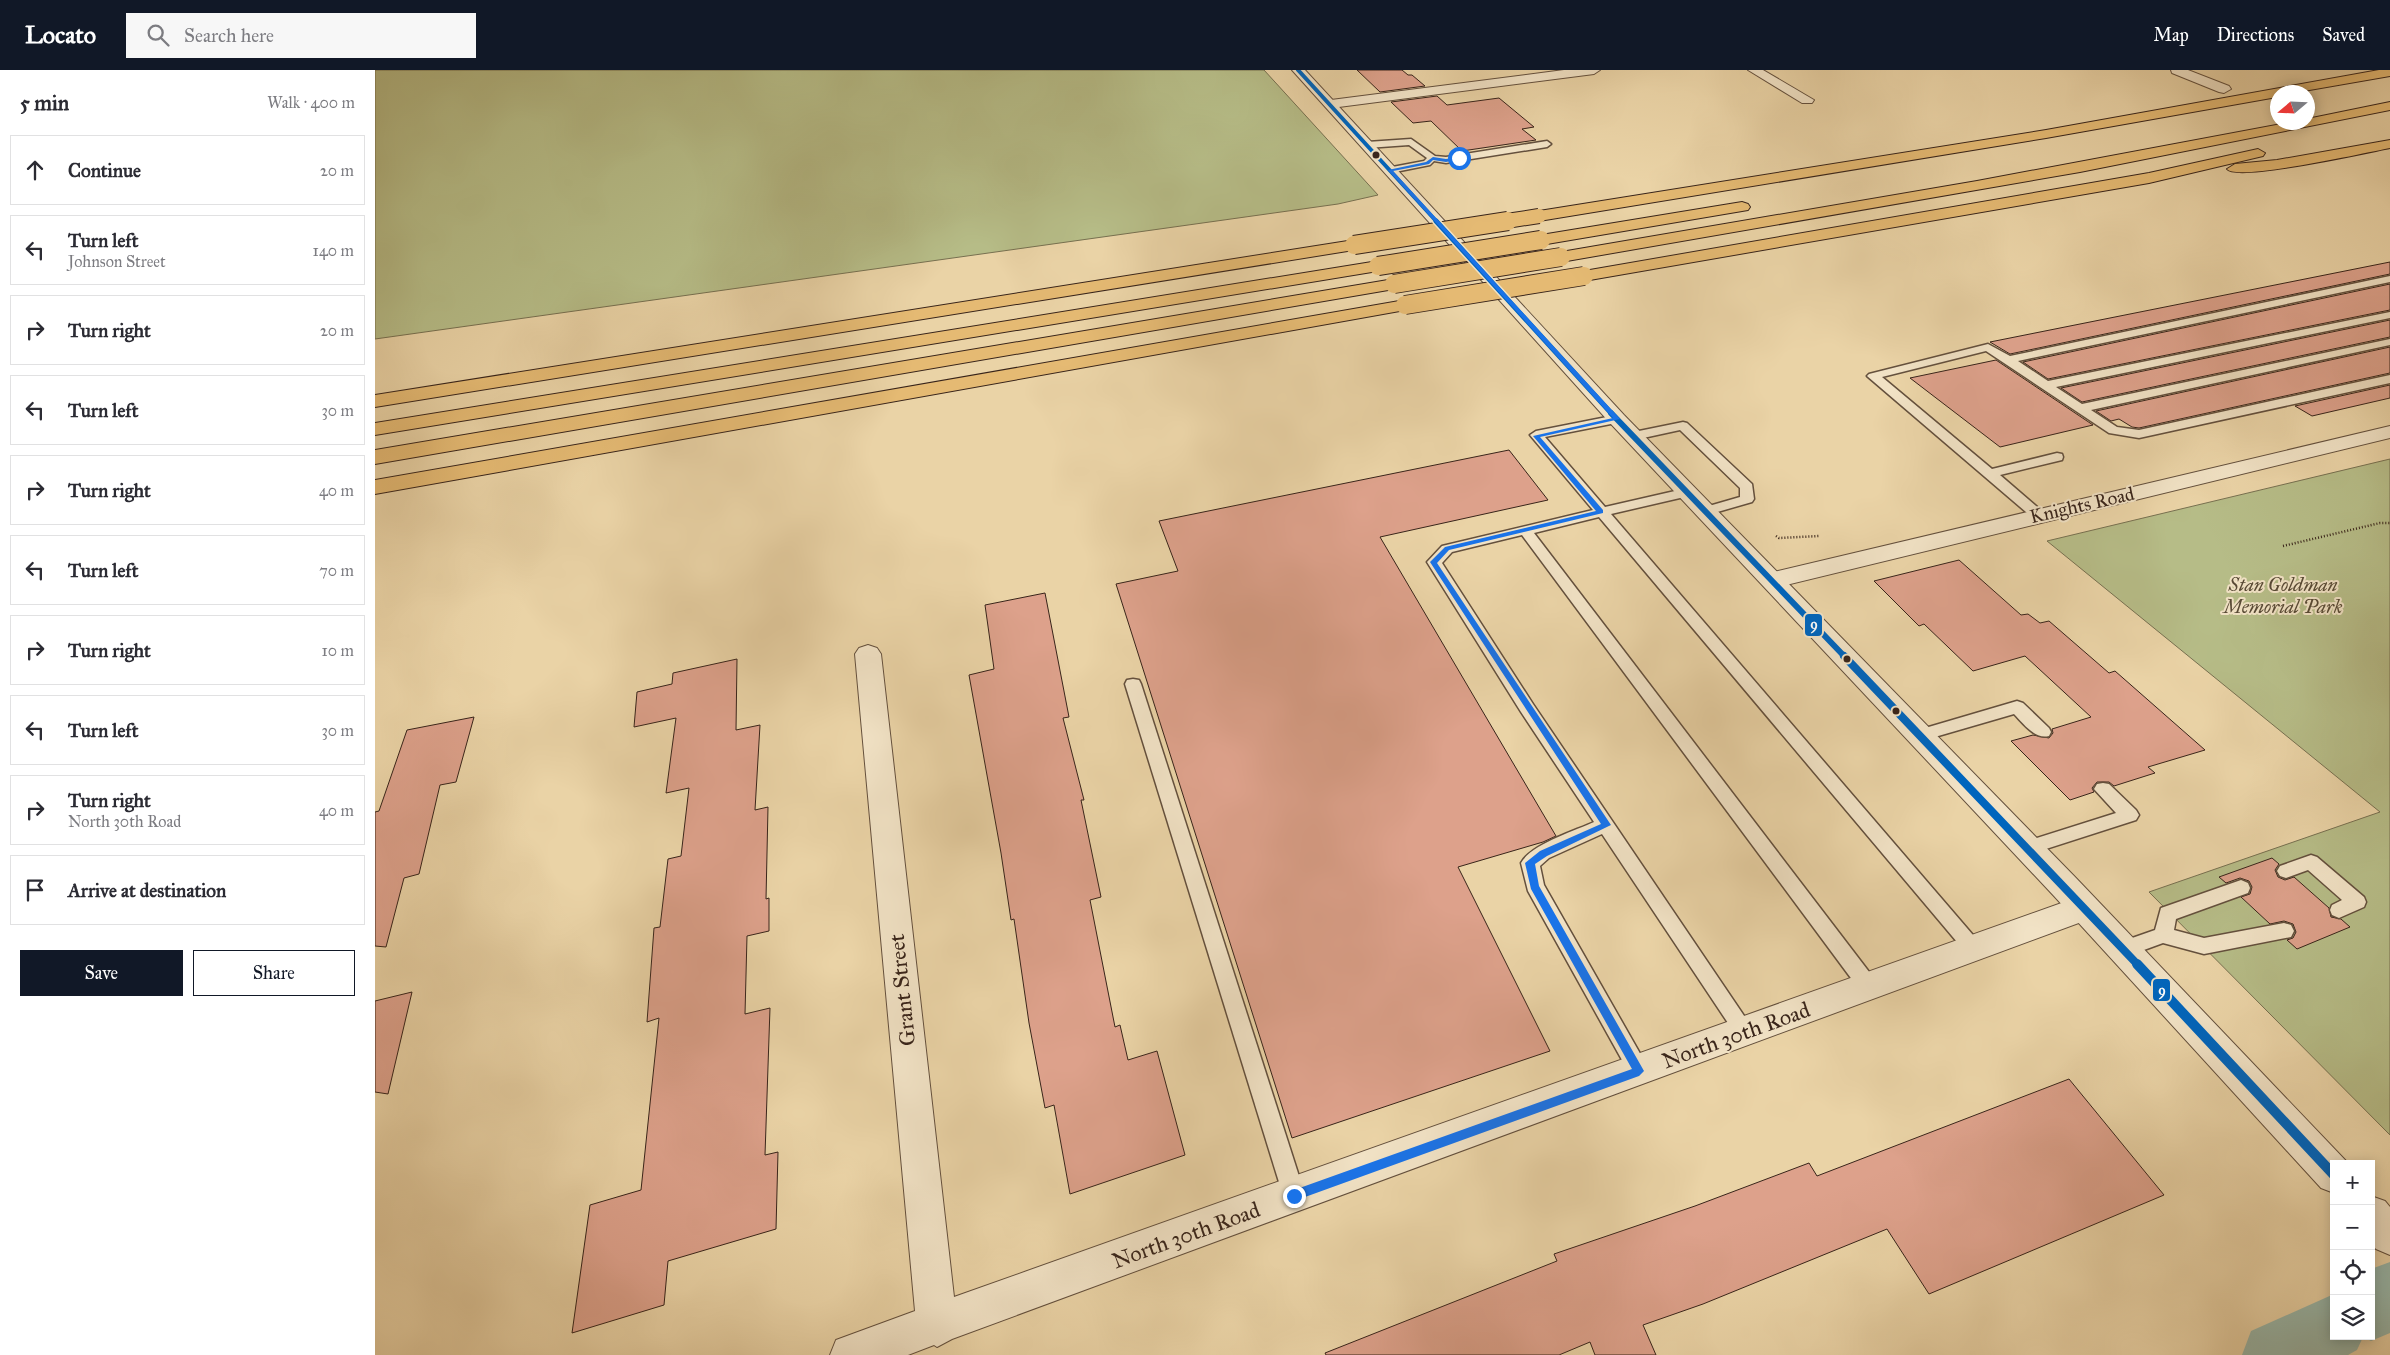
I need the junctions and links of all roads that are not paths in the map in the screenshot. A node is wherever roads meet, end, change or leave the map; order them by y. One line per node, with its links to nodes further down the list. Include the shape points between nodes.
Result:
1 (1298, 70): 12 (street)
2 (1594, 70): 12 (street)
3 (1754, 70): 11 (street)
4 (2177, 70): 9 (street)
5 (2353, 70): 7 (highway)
6 (2390, 72): 8 (highway)
7 (2315, 86)
8 (2315, 86)
9 (2224, 88)
10 (2270, 93): 28 (highway, bridge, via 2046,134)
11 (1807, 100)
12 (1331, 104): 16 (street)
13 (2390, 106): 34 (highway, bridge, via 2115,162)
14 (1547, 144): 18 (lane, via 1451,160)
15 (2390, 144): 20 (highway, via 2277,165)
16 (1367, 145): 18 (lane, via 1411,142); 19 (street)
17 (2269, 150): 20 (highway)
18 (1433, 158): 19 (lane, via 1427,163)
19 (1390, 170): 30 (street)
20 (2149, 178): 37 (highway, bridge, via 1405,305)
21 (1755, 204): 31 (highway, bridge)
22 (2390, 279): 25 (lane)
23 (2390, 315): 27 (lane)
24 (2390, 342): 29 (lane)
25 (2008, 360): 27 (lane); 36 (lane, via 1988,347 1873,376)
26 (2390, 379): 29 (lane, via 2139,434 2113,430)
27 (2047, 386): 29 (lane)
28 (375, 402)
29 (2081, 408)
30 (1617, 419): 33 (street); 40 (lane, via 1536,436)
31 (375, 429)
32 (2390, 432): 41 (street, Knights Road)
33 (1634, 436): 38 (street); 39 (lane, via 1683,426 1747,487 1747,499)
34 (375, 457)
35 (2057, 457): 36 (lane)
36 (1990, 474): 41 (lane)
37 (375, 487)
38 (1688, 492): 39 (street); 40 (lane)
39 (1707, 511): 43 (street)
40 (1601, 512): 42 (lane); 57 (lane)
41 (2038, 515): 43 (street, Knights Road)
42 (1525, 530): 49 (lane, via 1447,549 1434,562); 59 (lane)
43 (1774, 580): 47 (street)
44 (867, 654): 66 (street, Grant Street)
45 (1133, 684): 63 (lane)
46 (2043, 732): 47 (lane, via 2017,707)
47 (1921, 735): 50 (street)
48 (2103, 789): 50 (lane, via 2130,815)
49 (1606, 825): 60 (lane); 61 (lane, via 1543,853 1530,863 1535,886)
50 (2027, 848): 53 (street)
51 (2287, 871): 54 (lane, via 2311,862 2357,902)
52 (2241, 888): 56 (lane, via 2168,914)
53 (2085, 908): 57 (street, North 30th Road); 58 (street)
54 (2339, 910)
55 (2284, 931): 56 (lane, via 2204,946)
56 (2163, 935): 58 (lane)
57 (1975, 949): 59 (street, North 30th Road)
58 (2122, 950): 62 (street)
59 (1869, 987): 60 (street, North 30th Road)
60 (1745, 1032): 61 (street, North 30th Road)
61 (1639, 1071): 63 (street, North 30th Road)
62 (2330, 1171)
63 (1294, 1196): 66 (street, North 30th Road)
64 (2375, 1219): 65 (street)
65 (2390, 1235)
66 (937, 1326): 67 (street, North 30th Road)
67 (851, 1355)

